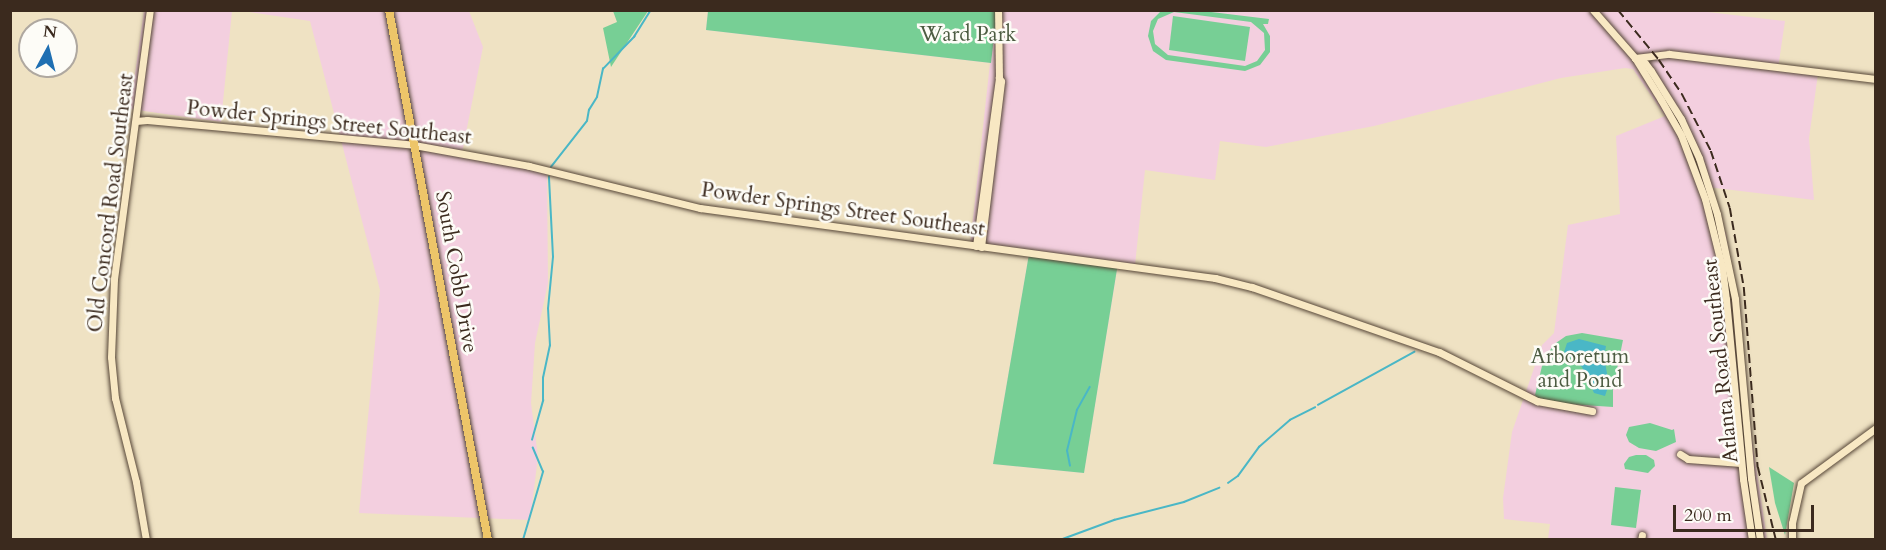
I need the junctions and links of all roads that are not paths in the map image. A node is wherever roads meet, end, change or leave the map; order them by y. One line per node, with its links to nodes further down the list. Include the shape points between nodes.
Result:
1 (150, 10): 9 (street, Old Concord Road Southeast)
2 (389, 10): 10 (main road, South Cobb Drive)
3 (998, 10): 11 (street, via 1001,81)
4 (1593, 10): 6 (street, Atlanta Road Southeast)
5 (1654, 55): 6 (street); 7 (street); 8 (street)
6 (1635, 58): 7 (street, Atlanta Road Southeast); 15 (street, Atlanta Road Southeast, via 1681,135 1714,234 1726,299)
7 (1651, 70): 19 (street, Atlanta Road Southeast, via 1693,144 1723,237 1735,299 1749,464)
8 (1875, 79)
9 (136, 121): 10 (street, Powder Springs Street Southeast); 16 (street, Old Concord Road Southeast, via 114,279 111,357 115,398)
10 (414, 145): 11 (street, Powder Springs Street Southeast, via 529,166 700,208); 17 (main road, South Cobb Drive)
11 (979, 246): 12 (street, Powder Springs Street Southeast, via 1158,268 1252,287 1439,352 1528,398)
12 (1592, 411)
13 (1875, 428): 20 (street, via 1802,481)
14 (1680, 454): 15 (street, via 1688,459)
15 (1741, 463): 18 (street, Atlanta Road Southeast)
16 (146, 540)
17 (488, 540)
18 (1752, 540)
19 (1760, 540)
20 (1792, 540)

